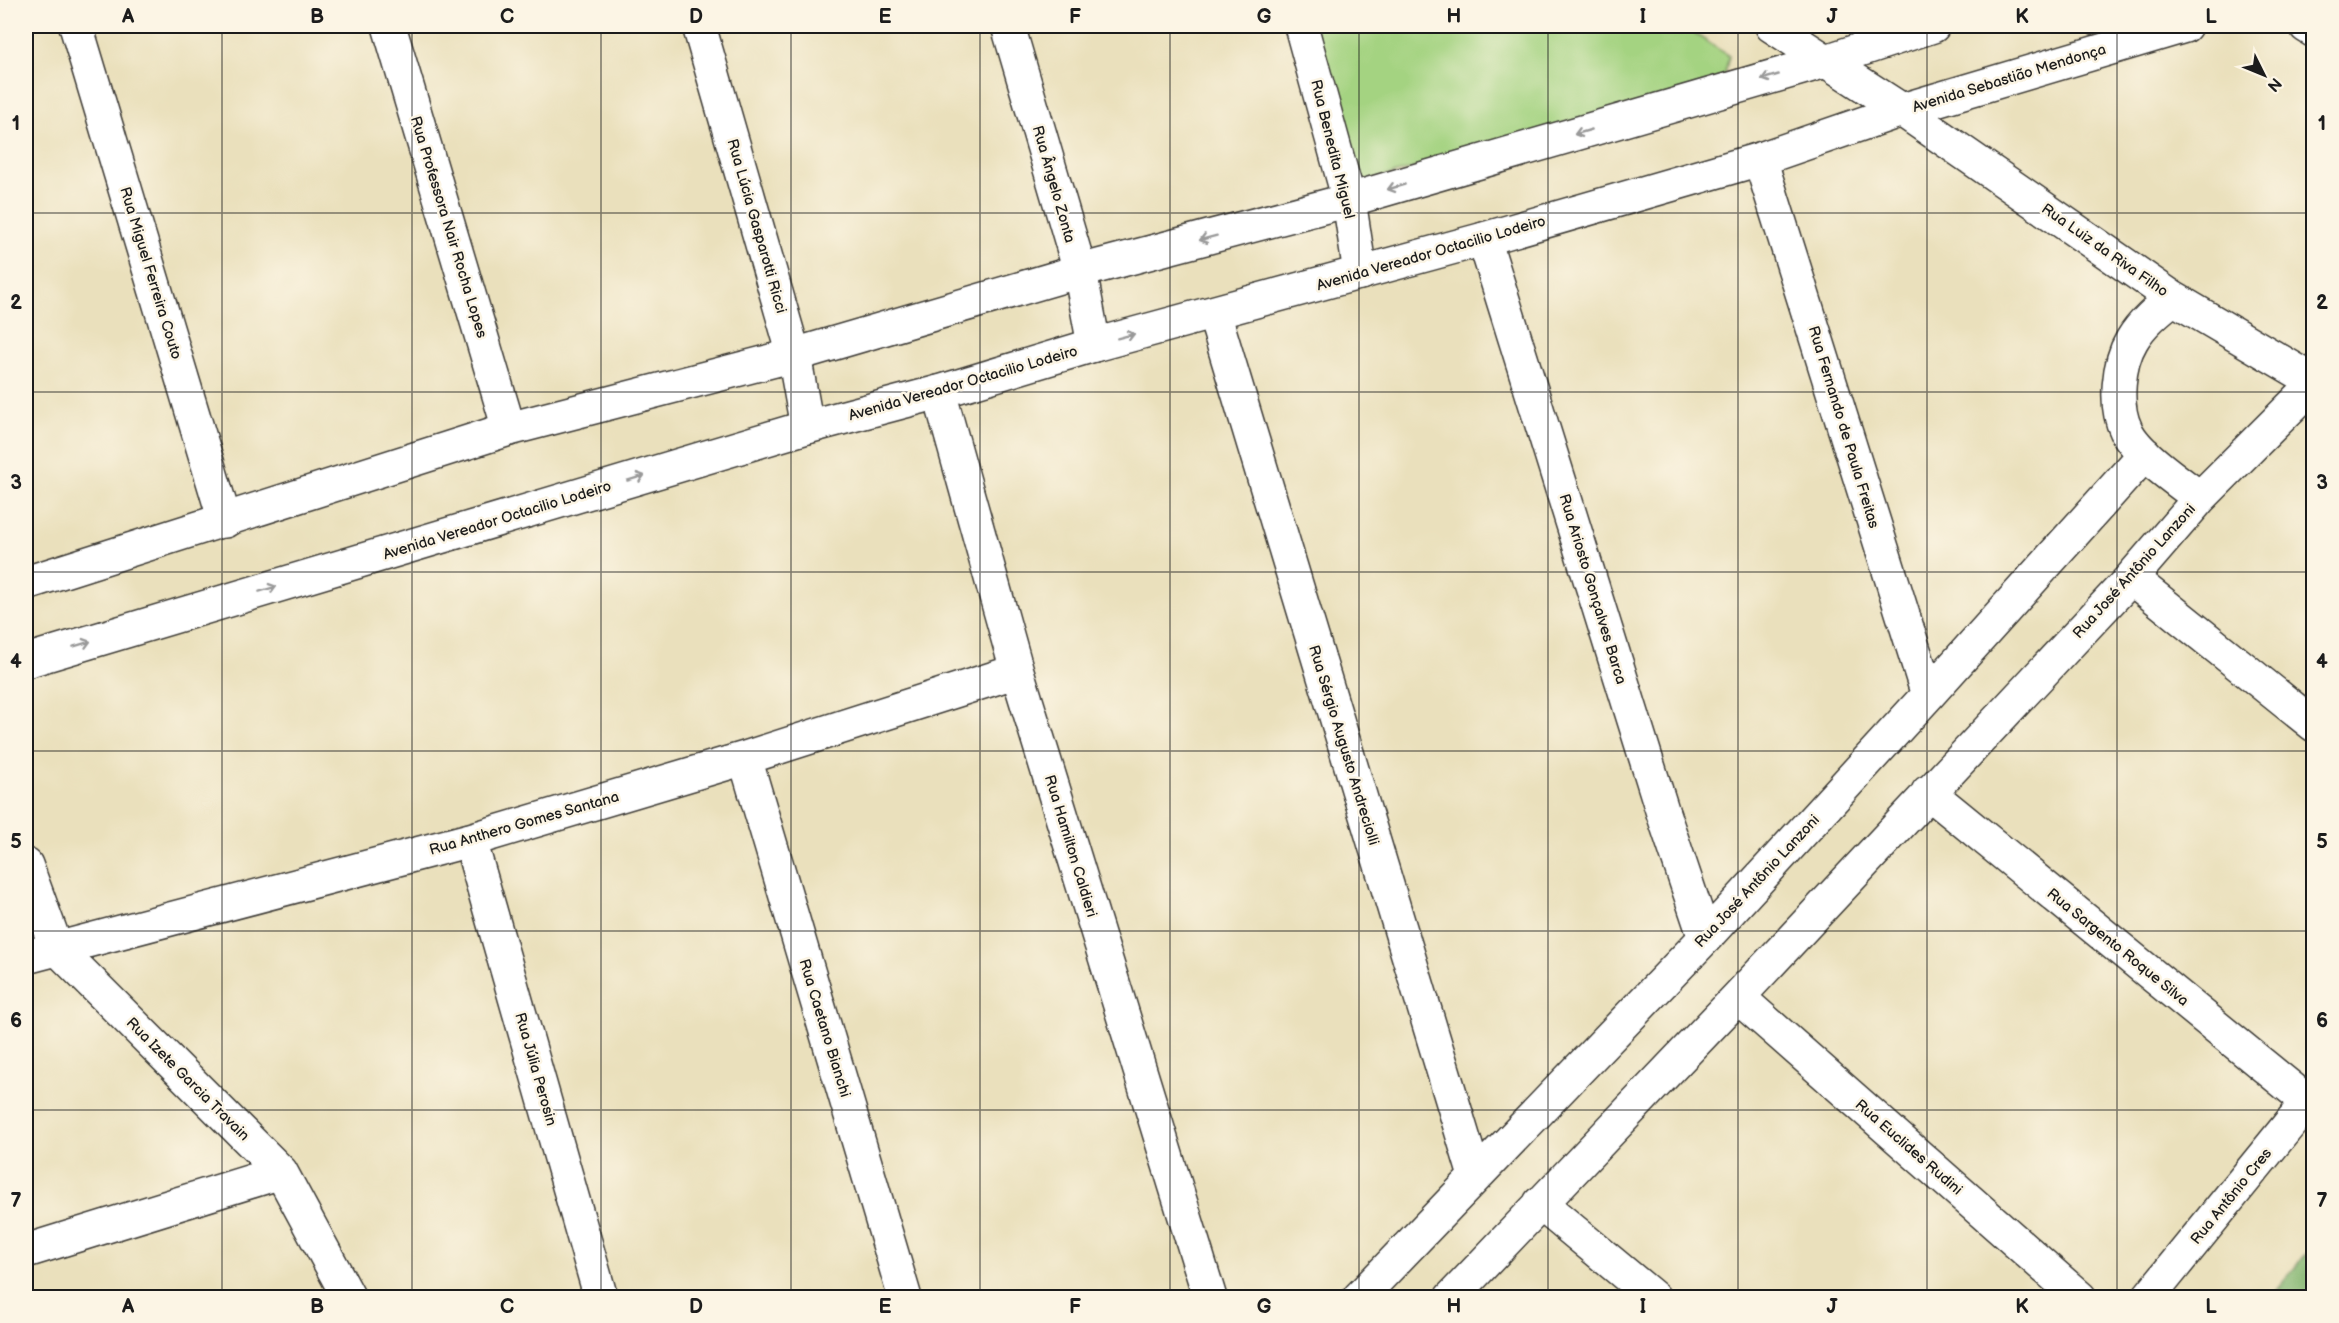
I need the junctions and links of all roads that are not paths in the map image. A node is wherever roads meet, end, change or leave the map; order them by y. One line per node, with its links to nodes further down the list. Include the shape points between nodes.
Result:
1 (76, 26): 28 (street, Rua Miguel Ferreira Couto)
2 (389, 26): 25 (street, Rua Professora Nair Rocha Lopes)
3 (699, 26): 21 (street, Rua Lúcia Gasparotti Ricci)
4 (1008, 26): 16 (street, Rua Ângelo Zonta)
5 (1301, 26): 14 (street, Rua Benedita Miguel)
6 (1772, 26): 11 (street, Rua Luiz da Riva Filho)
7 (1933, 26): 11 (street)
8 (2185, 26): 12 (street, Avenida Sebastião Mendonça)
9 (2306, 26): 10 (street)
10 (2313, 31)
11 (1826, 61): 12 (street, Rua Luiz da Riva Filho); 14 (street, one-way to 14)
12 (1902, 110): 13 (street, Avenida Vereador Octacilio Lodeiro); 18 (street, Rua Luiz da Riva Filho)
13 (1760, 159): 15 (street, Avenida Vereador Octacilio Lodeiro); 33 (street, Rua Fernando de Paula Freitas)
14 (1349, 200): 16 (street, one-way to 16); 17 (street, Rua Benedita Miguel)
15 (1484, 239): 17 (street, Avenida Vereador Octacilio Lodeiro); 39 (street, Rua Ariosto Gonçalves Barca)
16 (1080, 271): 20 (street, Rua Ângelo Zonta); 21 (street)
17 (1360, 273): 19 (street, Avenida Vereador Octacilio Lodeiro)
18 (2173, 298): 22 (street, Rua Luiz da Riva Filho); 26 (street, Rua José Antônio Lanzoni, via 2150,317 2131,342 2121,371 2121,416 2126,431)
19 (1214, 313): 20 (street, Avenida Vereador Octacilio Lodeiro, one-way to 19); 45 (street, Rua Sérgio Augusto Andreciolli)
20 (1094, 345): 23 (street, Avenida Vereador Octacilio Lodeiro)
21 (794, 355): 24 (street, Rua Lúcia Gasparotti Ricci); 25 (street)
22 (2313, 382): 27 (street, Rua José Antônio Lanzoni)
23 (939, 392): 24 (street, Avenida Vereador Octacilio Lodeiro); 32 (street, Rua Hamilton Caldieri)
24 (807, 427): 31 (street, Avenida Vereador Octacilio Lodeiro, one-way to 24)
25 (509, 429): 28 (street)
26 (2145, 454): 27 (street, Rua José Antônio Lanzoni); 33 (street, Rua José Antônio Lanzoni)
27 (2200, 498): 29 (street, Rua José Antônio Lanzoni)
28 (225, 522): 30 (street)
29 (2131, 578): 34 (street); 36 (street, Rua José Antônio Lanzoni)
30 (26, 583)
31 (26, 661)
32 (1017, 671): 35 (street, Rua Anthero Gomes Santana); 51 (street, Rua Hamilton Caldieri)
33 (1928, 696): 39 (street, Rua José Antônio Lanzoni)
34 (2313, 725)
35 (745, 758): 37 (street, Rua Anthero Gomes Santana); 50 (street, Rua Caetano Bianchi)
36 (1928, 792): 42 (street, Rua José Antônio Lanzoni); 43 (street, Rua Sargento Roque Silva)
37 (470, 840): 40 (street, Rua Anthero Gomes Santana); 49 (street, Rua Júlia Perosin)
38 (26, 865): 40 (street, Rua Izete Garcia Travain)
39 (1705, 938): 45 (street, Rua José Antônio Lanzoni)
40 (56, 947): 41 (street, Rua Anthero Gomes Santana); 44 (street, Rua Izete Garcia Travain)
41 (26, 957)
42 (1738, 997): 46 (street, Rua José Antônio Lanzoni); 55 (street, Rua Euclides Rudini)
43 (2310, 1098): 56 (street, Rua Antônio Cres)
44 (281, 1172): 47 (street); 48 (street, Rua Izete Garcia Travain)
45 (1475, 1176): 52 (street, Rua José Antônio Lanzoni)
46 (1540, 1203): 53 (street, Rua José Antônio Lanzoni); 54 (street)
47 (26, 1251)
48 (349, 1298)
49 (601, 1298)
50 (905, 1298)
51 (1210, 1298)
52 (1359, 1298)
53 (1452, 1298)
54 (1654, 1298)
55 (2080, 1298)
56 (2148, 1298)

